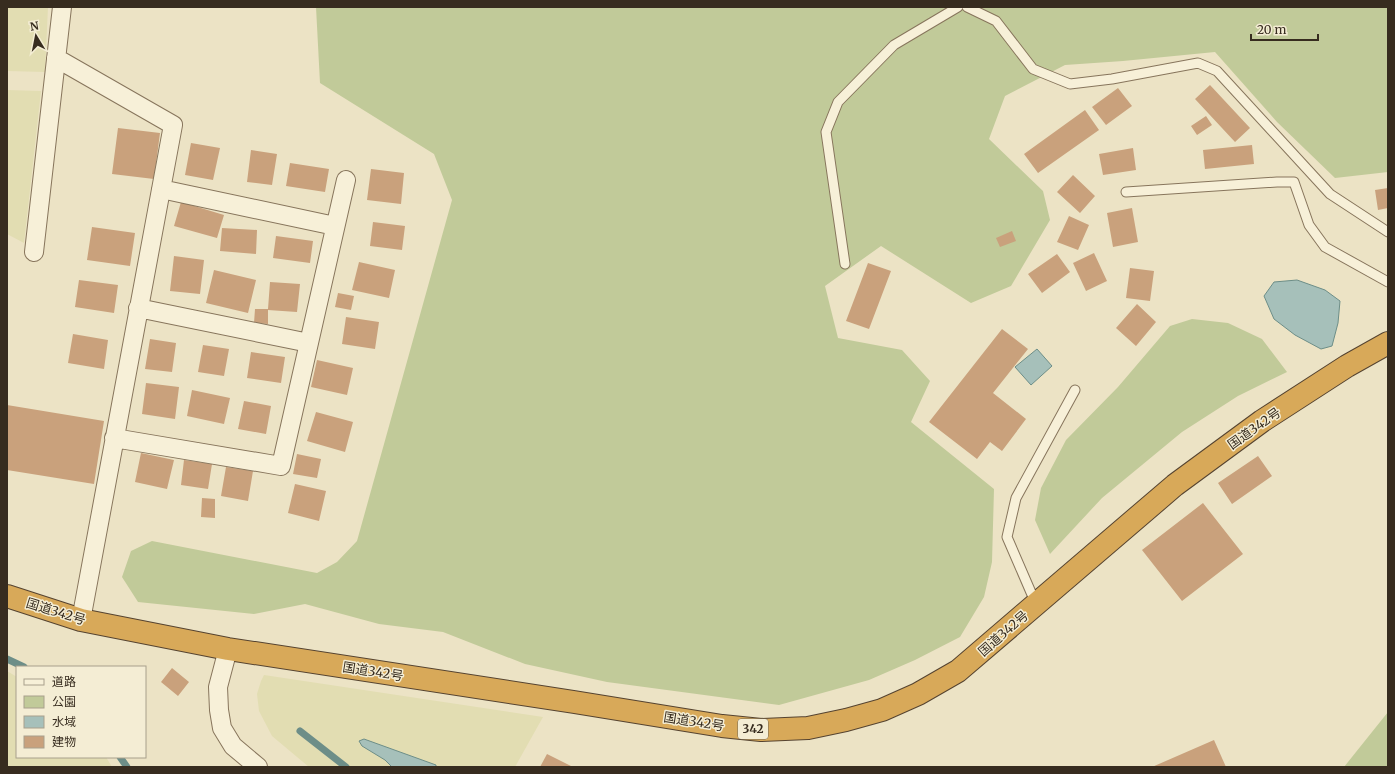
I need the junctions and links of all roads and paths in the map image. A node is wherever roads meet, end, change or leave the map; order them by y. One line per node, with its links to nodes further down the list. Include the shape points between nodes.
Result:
1 (62, 7): 4 (street)
2 (958, 7): 11 (lane, via 894,45 838,102 826,132)
3 (967, 7): 9 (lane, via 996,21 1033,69 1070,84 1198,63 1217,71 1330,194)
4 (56, 58): 6 (street, via 172,125); 10 (street)
5 (346, 180): 8 (street)
6 (161, 189): 8 (street); 13 (street)
7 (1126, 192): 12 (lane, via 1294,182 1309,225 1325,247)
8 (335, 226): 14 (street)
9 (1388, 232)
10 (34, 252)
11 (845, 264)
12 (1388, 282)
13 (138, 308): 14 (street); 17 (street)
14 (309, 343): 17 (street, via 282,466)
15 (1388, 343): 19 (highway, 国道342号 / 342, via 1347,366 1262,421 1175,485)
16 (1075, 390): 19 (lane, via 1016,498 1007,537)
17 (114, 438): 20 (street)
18 (7, 596): 20 (highway, 国道342号 / 342)
19 (1036, 604): 21 (highway, 国道342号 / 342, via 958,671 918,694 882,710 808,728 761,730 722,726)
20 (81, 620): 21 (highway, 国道342号 / 342)
21 (228, 650): 22 (street, via 218,687 222,728 233,746)
22 (258, 767)

